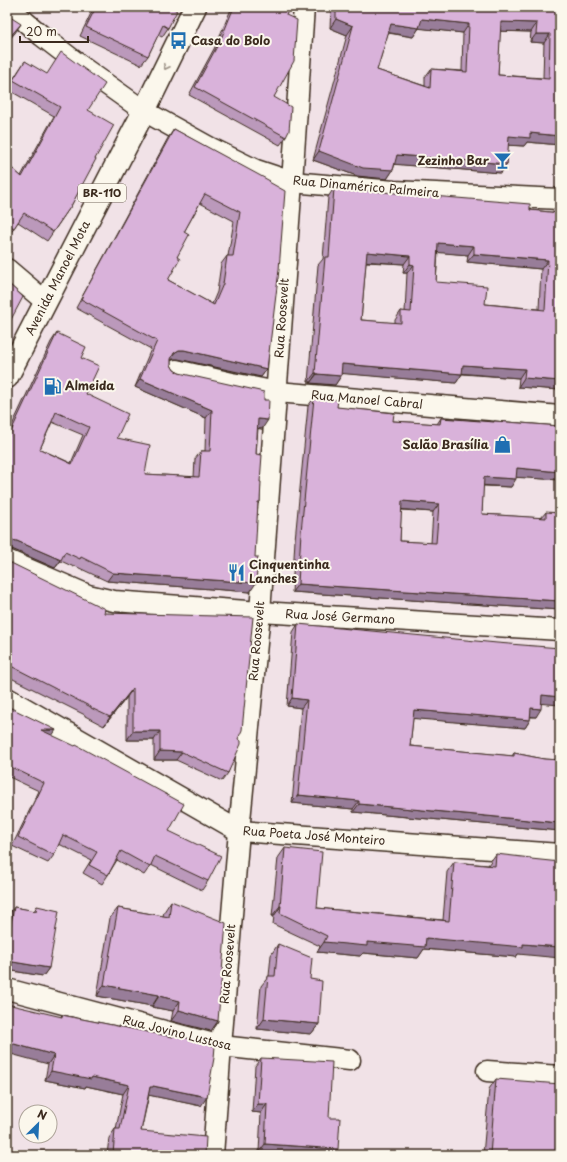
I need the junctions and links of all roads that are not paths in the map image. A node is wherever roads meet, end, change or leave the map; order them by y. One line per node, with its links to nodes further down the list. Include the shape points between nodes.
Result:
1 (8, 7): 4 (street, Rua Dinamérico Palmeira, via 84,69)
2 (195, 7): 4 (main road, Avenida Manoel Mota / BR-110, one-way to 4)
3 (304, 7): 5 (street, Rua Roosevelt)
4 (144, 111): 5 (street, Rua Dinamérico Palmeira, via 249,167); 8 (main road, Avenida Manoel Mota / BR-110)
5 (292, 182): 6 (street, Rua Dinamérico Palmeira, via 394,191); 11 (street, Rua Roosevelt)
6 (560, 199)
7 (7, 269): 8 (street)
8 (46, 302): 10 (main road, Avenida Manoel Mota / BR-110)
9 (176, 370): 11 (street, Rua Manoel Cabral)
10 (7, 377)
11 (277, 392): 12 (street, Rua Manoel Cabral); 14 (street, Rua Roosevelt)
12 (560, 416)
13 (7, 560): 14 (street, Rua José Germano, via 88,594 114,601)
14 (260, 612): 15 (street, Rua José Germano); 17 (street, Rua Roosevelt)
15 (560, 630)
16 (7, 698): 17 (street, Rua Poeta José Monteiro)
17 (239, 831): 18 (street, Rua Poeta José Monteiro); 20 (street, Rua Roosevelt)
18 (560, 854)
19 (7, 989): 20 (street, Rua Jovino Lustosa)
20 (221, 1046): 21 (street, Rua Jovino Lustosa); 24 (street, Rua Roosevelt)
21 (350, 1060)
22 (487, 1071): 23 (street)
23 (560, 1076)
24 (213, 1155)

